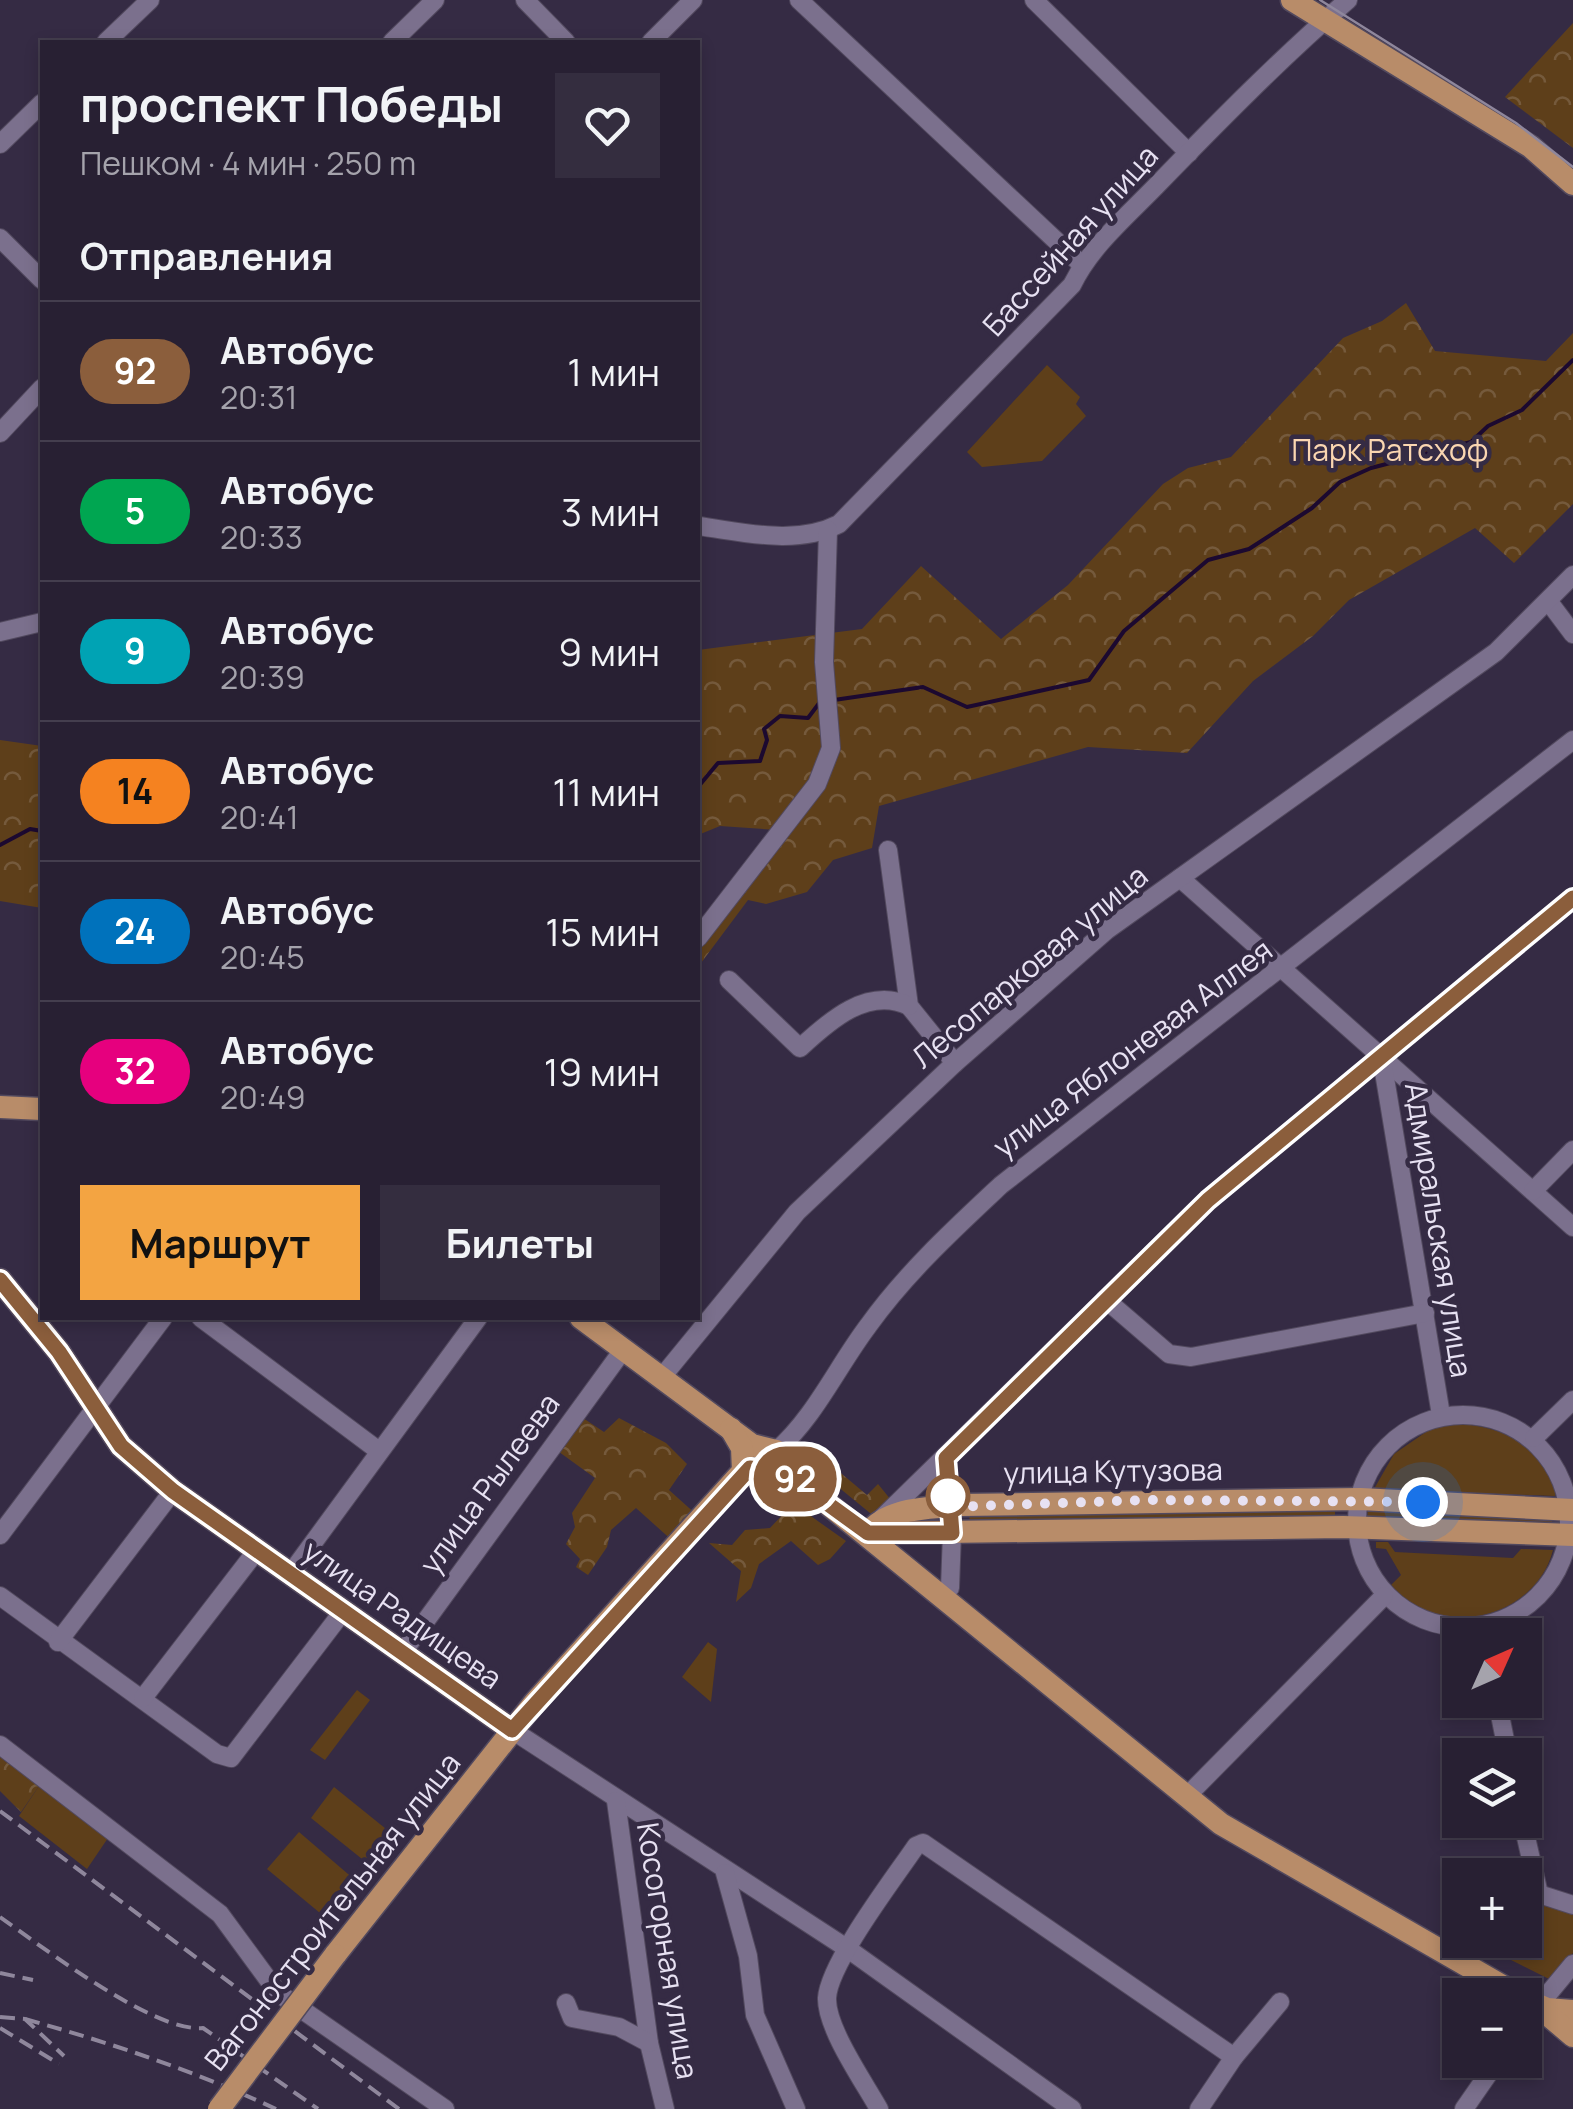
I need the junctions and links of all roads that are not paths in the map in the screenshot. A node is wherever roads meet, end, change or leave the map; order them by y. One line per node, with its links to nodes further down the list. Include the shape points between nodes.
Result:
1 (150, 0): 10 (street)
2 (435, 0): 11 (street)
3 (525, 0): 12 (street)
4 (692, 0): 13 (street)
5 (799, 0): 19 (street)
6 (1034, 0): 16 (street)
7 (1292, 0): 9 (main road)
8 (1348, 0): 9 (street, Бассейная улица)
9 (1321, 21): 16 (street, Бассейная улица); 17 (main road, via 1502,128)
10 (108, 40)
11 (394, 40)
12 (564, 40)
13 (652, 40)
14 (40, 106): 15 (street)
15 (0, 144)
16 (1189, 153): 19 (street, Бассейная улица)
17 (1573, 184)
18 (0, 238): 20 (street)
19 (1082, 266): 24 (street, Бассейная улица, via 1072,285)
20 (40, 278)
21 (40, 390): 22 (street)
22 (0, 433)
23 (700, 526): 24 (street, via 790,536)
24 (834, 527): 34 (street, via 824,662 830,748 818,784)
25 (1573, 575): 26 (street, Лесопарковая улица)
26 (1549, 602): 29 (street); 32 (street, Лесопарковая улица, via 1496,652)
27 (40, 622): 28 (street)
28 (0, 632)
29 (1573, 634)
30 (1573, 740): 35 (street, улица Яблоневая Аллея)
31 (888, 850): 37 (street)
32 (1180, 878): 35 (street); 39 (street, Лесопарковая улица, via 1108,930)
33 (1573, 898): 38 (street)
34 (700, 935)
35 (1282, 970): 38 (street); 59 (street, улица Яблоневая Аллея, via 1001,1185 930,1252)
36 (728, 980): 37 (street, via 800,1048 841,1011 894,999)
37 (910, 1006): 39 (street)
38 (1381, 1054): 43 (street); 46 (street, via 1208,1200); 47 (street, Адмиральская улица)
39 (955, 1063): 53 (street, Лесопарковая улица, via 797,1212)
40 (0, 1107): 41 (main road)
41 (40, 1110)
42 (1573, 1150): 43 (street)
43 (1533, 1192): 44 (street)
44 (1573, 1227)
45 (0, 1280): 55 (main road, улица Радищева)
46 (1106, 1298): 47 (street, via 1170,1354 1190,1357); 61 (street)
47 (1425, 1313): 56 (street, Адмиральская улица)
48 (161, 1320): 55 (street)
49 (204, 1320): 60 (street)
50 (477, 1320): 60 (street)
51 (584, 1320): 52 (main road)
52 (623, 1350): 53 (main road); 81 (street, улица Рылеева)
53 (662, 1377): 57 (main road)
54 (1573, 1400): 58 (street)
55 (98, 1406): 63 (main road, улица Радищева, via 121,1446); 70 (street)
56 (1441, 1415): 58 (street, via 1498,1420); 64 (street, via 1398,1439 1376,1463)
57 (731, 1429): 59 (main road); 62 (main road, via 742,1448)
58 (1534, 1438): 66 (street, via 1560,1476)
59 (776, 1450): 68 (main road)
60 (379, 1451): 73 (street)
61 (946, 1458): 65 (street); 68 (street)
62 (743, 1472): 68 (main road, via 757,1466 784,1472); 83 (main road, Вагоностроительная улица)
63 (173, 1491): 72 (main road, улица Радищева); 80 (street)
64 (1360, 1500): 65 (main road, улица Кутузова); 66 (main road, улица Кутузова); 67 (street)
65 (948, 1507): 68 (main road, улица Кутузова, via 897,1512); 69 (street)
66 (1571, 1509): 71 (street)
67 (1357, 1527): 69 (main road, улица Кутузова); 71 (main road, улица Кутузова); 76 (street, via 1361,1552)
68 (876, 1528): 69 (main road, улица Кутузова); 74 (main road)
69 (952, 1533): 74 (street)
70 (0, 1535)
71 (1570, 1535): 78 (street, via 1555,1577)
72 (257, 1550): 73 (main road, улица Радищева); 82 (street)
73 (291, 1573): 77 (main road, улица Радищева)
74 (950, 1594): 85 (main road)
75 (0, 1596): 80 (street)
76 (1384, 1596): 79 (street); 85 (street)
77 (344, 1610): 81 (main road, улица Радищева); 82 (street, via 231,1758)
78 (1510, 1618)
79 (1442, 1625)
80 (58, 1642): 82 (street)
81 (402, 1652): 83 (main road, улица Радищева)
82 (143, 1698)
83 (512, 1730): 86 (street, улица Радищева); 105 (main road, Вагоностроительная улица, bridge)
84 (0, 1745): 106 (street, via 220,1914 278,1992)
85 (1187, 1796): 93 (main road, via 1249,1842)
86 (616, 1801): 87 (street, улица Радищева); 102 (street, Косогорная улица)
87 (725, 1872): 90 (street, улица Радищева); 108 (street, via 748,1956 754,2015)
88 (1542, 1900): 89 (street)
89 (1573, 1905)
90 (848, 1949): 103 (street, via 916,1846 931,1845); 109 (street, via 827,1997 833,2025); 110 (street, улица Радищева)
91 (1470, 1958): 93 (street)
92 (1573, 1964): 95 (street)
93 (1464, 1966): 94 (main road)
94 (1483, 1978)
95 (1542, 1992)
96 (1280, 2002): 103 (street)
97 (566, 2004): 102 (street, via 572,2018 619,2027)
98 (1542, 2008): 99 (main road)
99 (1573, 2011)
100 (1542, 2016): 101 (main road)
101 (1573, 2036)
102 (649, 2043): 107 (street, Косогорная улица)
103 (1234, 2057): 111 (street)
104 (1486, 2078): 112 (street)
105 (218, 2109)
106 (445, 2109)
107 (666, 2109)
108 (796, 2109)
109 (879, 2109)
110 (1072, 2109)
111 (1199, 2109)
112 (1464, 2109)

